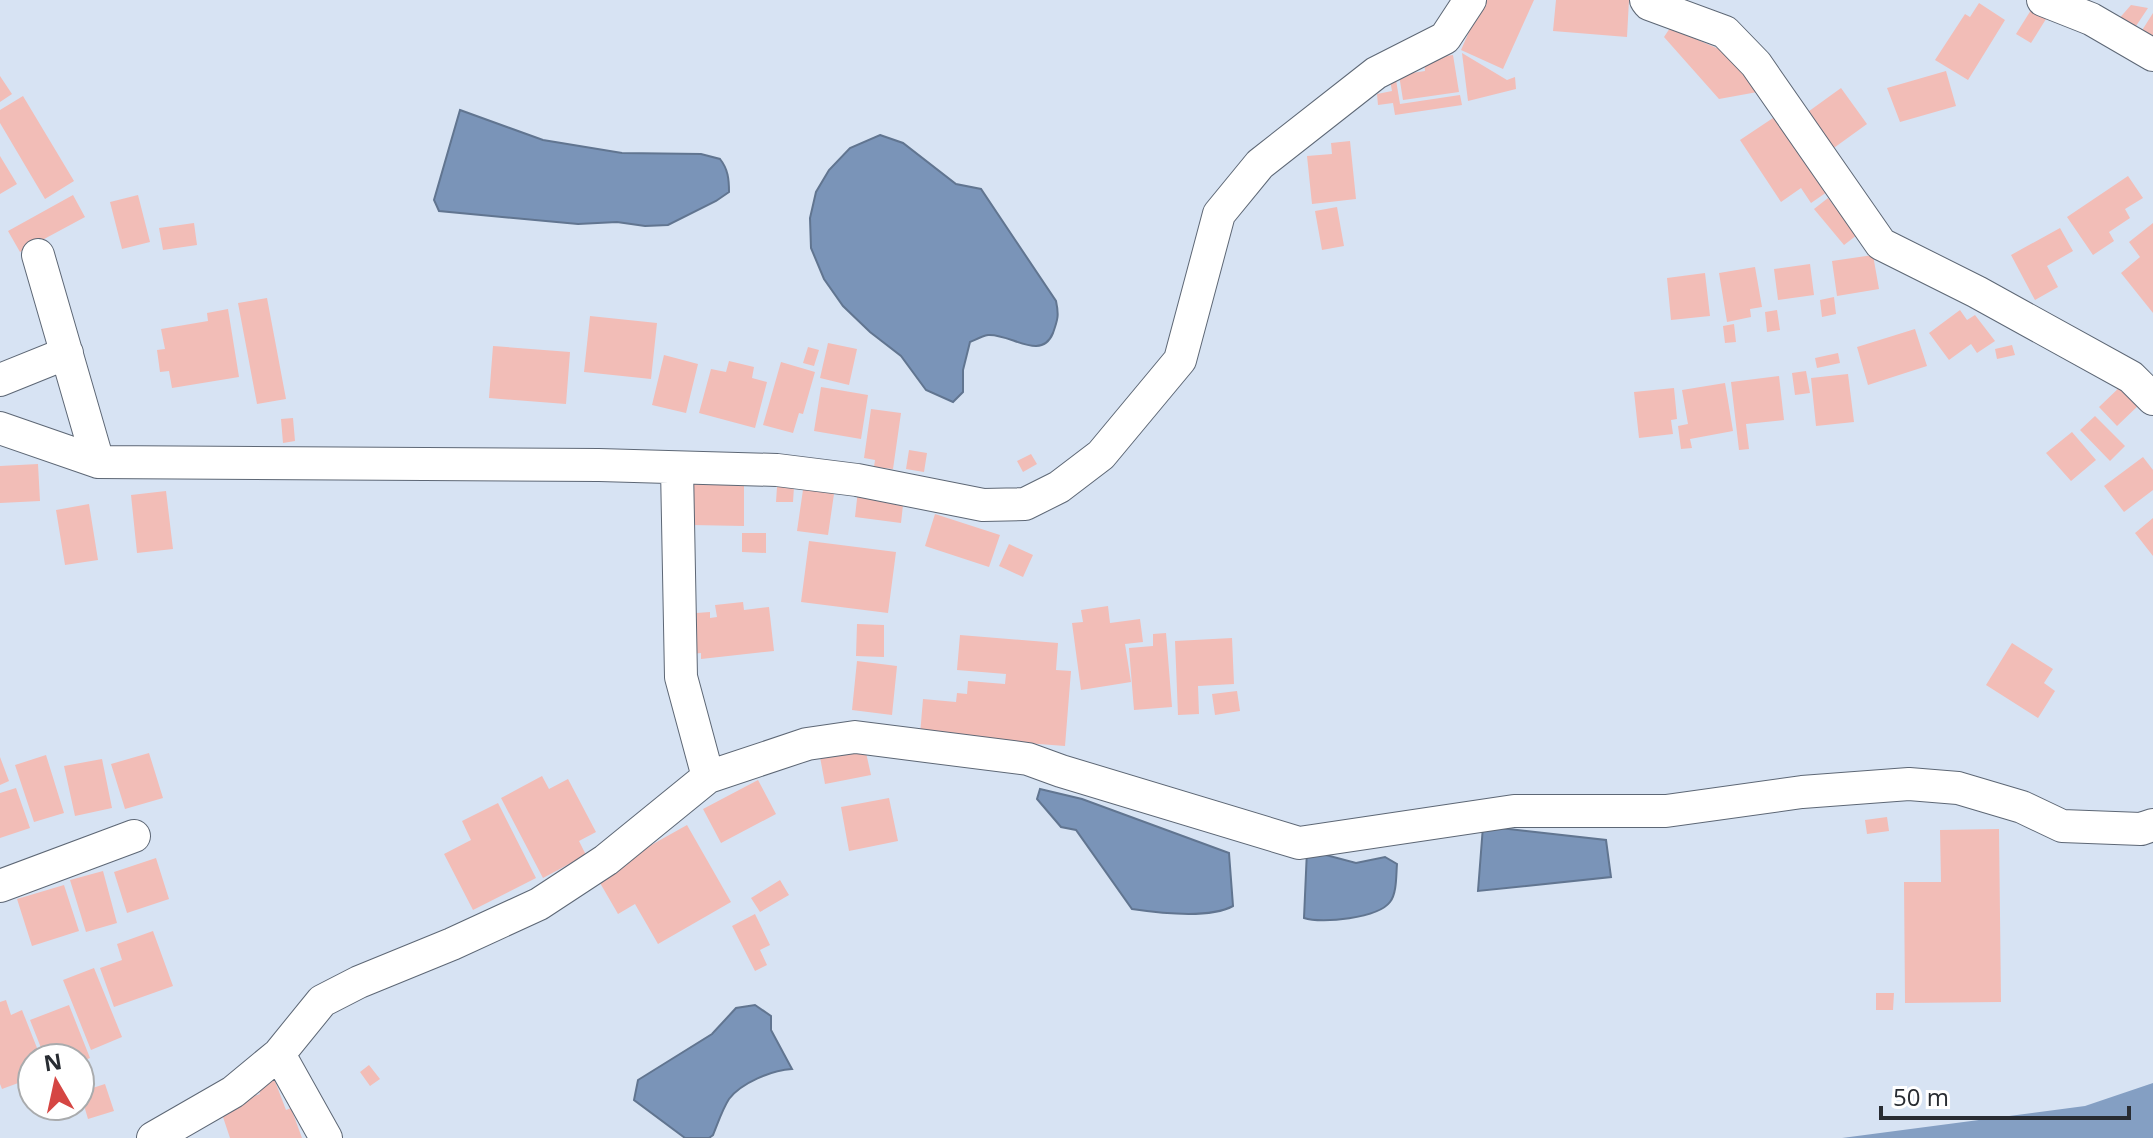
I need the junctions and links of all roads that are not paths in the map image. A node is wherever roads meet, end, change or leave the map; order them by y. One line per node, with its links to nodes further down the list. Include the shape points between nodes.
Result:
1 (1470, 0): 11 (street, via 1445,38 1376,73 1260,164 1219,214 1180,360 1101,455 1059,487 1025,504 983,505 777,470)
2 (1646, 0): 8 (street, via 1725,32 1756,64 1881,244 2131,377)
3 (2043, 0): 4 (street, via 2091,19)
4 (2153, 55)
5 (38, 255): 6 (street)
6 (67, 353): 7 (street); 10 (street)
7 (0, 380)
8 (2153, 399)
9 (0, 428): 10 (street)
10 (98, 462): 11 (street)
11 (677, 468): 12 (street, via 681,677)
12 (708, 777): 13 (street, via 807,744 855,737 1028,759 1299,843 1514,811 1666,811 1909,784 1958,788 2022,807 2062,826); 16 (street, via 606,860 539,904 322,1001)
13 (2153, 825)
14 (134, 836): 15 (street)
15 (0, 886)
16 (279, 1054): 17 (street, via 233,1092); 18 (street)
17 (153, 1138)
18 (326, 1138)

